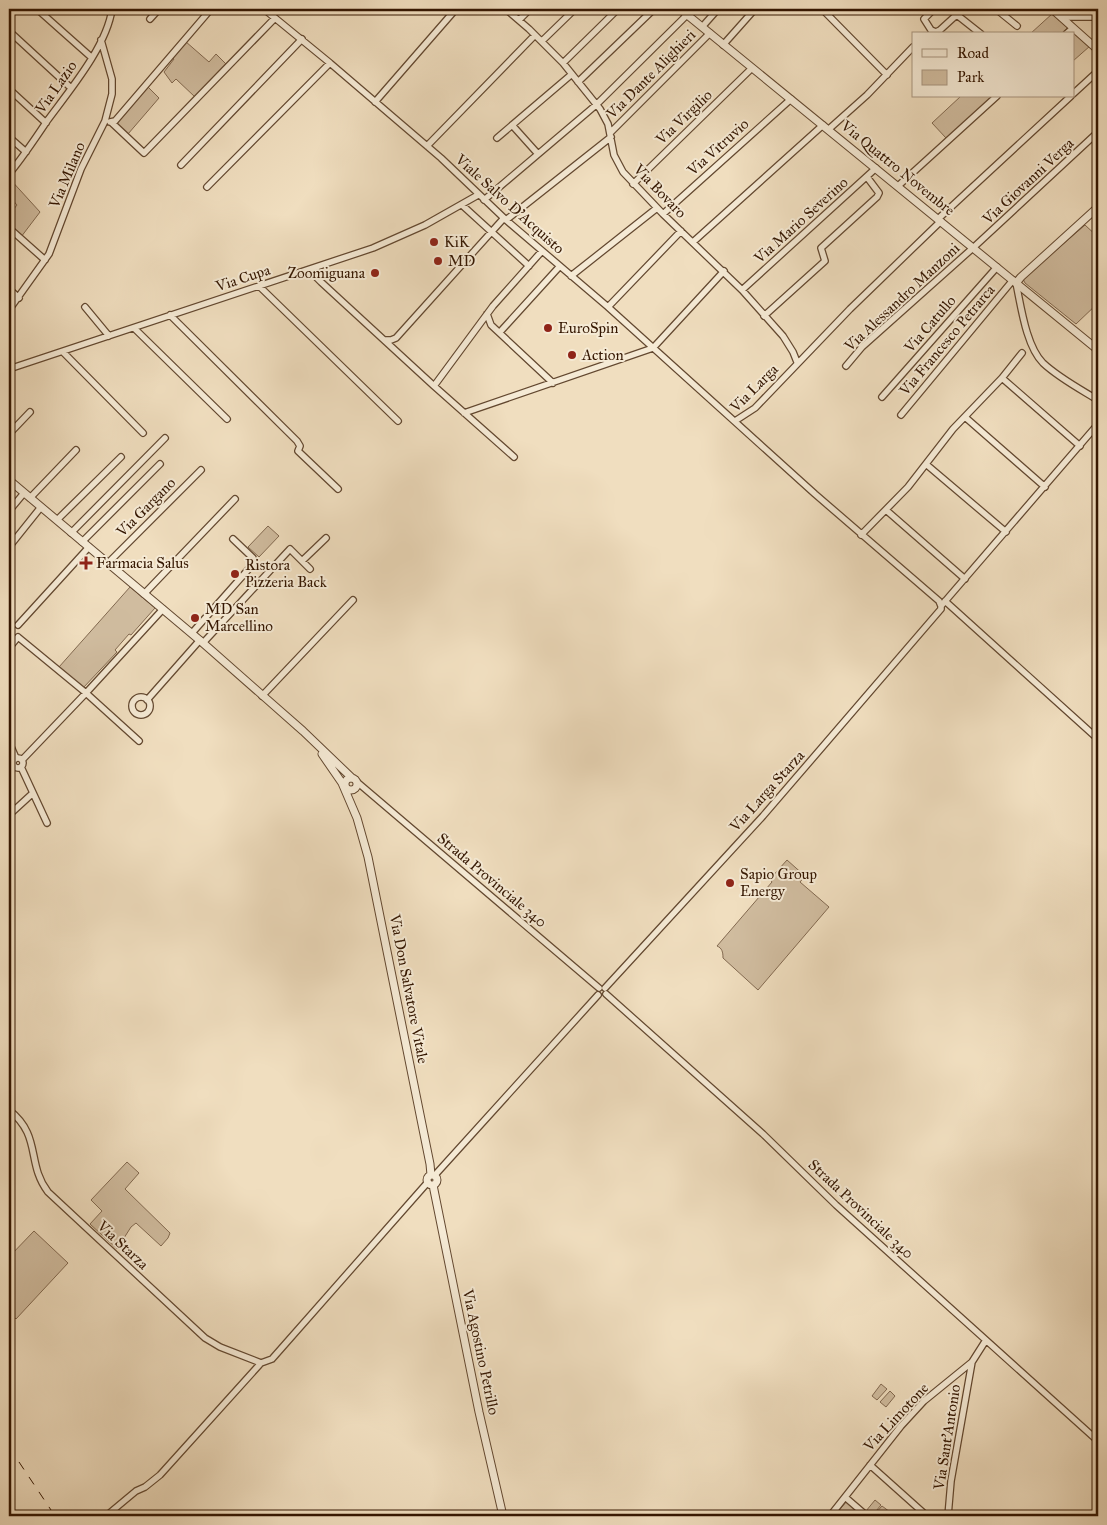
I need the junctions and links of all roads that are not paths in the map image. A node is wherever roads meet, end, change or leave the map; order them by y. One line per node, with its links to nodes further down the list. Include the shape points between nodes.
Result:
1 (37, 9): 43 (street)
2 (112, 9): 37 (street, Via Lazio)
3 (159, 9): 26 (street)
4 (211, 9): 59 (street, via 115,121)
5 (264, 9): 25 (street, Viale Salvo D'Acquisto)
6 (456, 9): 57 (street)
7 (500, 9): 27 (street, Via Bovaro, via 507,10)
8 (530, 9): 27 (street)
9 (575, 9): 39 (street)
10 (618, 9): 44 (street)
11 (654, 9): 50 (street)
12 (680, 9): 21 (street, Via Quattro Novembre)
13 (693, 9): 21 (street)
14 (718, 9): 29 (street)
15 (755, 9): 40 (street)
16 (822, 9): 49 (street)
17 (934, 9): 32 (street, via 924,19)
18 (963, 9): 22 (street)
19 (996, 9): 28 (street)
20 (1052, 9): 23 (street)
21 (687, 15): 29 (street, Via Quattro Novembre); 58 (street)
22 (957, 15): 32 (street, via 940,30); 33 (street)
23 (1061, 17): 24 (street); 30 (street)
24 (1098, 17)
25 (275, 18): 38 (street, Viale Salvo D'Acquisto); 59 (street, via 144,153)
26 (150, 19)
27 (519, 20): 36 (street, Via Bovaro)
28 (1017, 26)
29 (702, 27): 35 (street, Via Quattro Novembre)
30 (1073, 28): 34 (street); 42 (street)
31 (9, 31): 51 (street)
32 (929, 32)
33 (978, 32)
34 (1068, 32)
35 (710, 33): 40 (street, Via Quattro Novembre); 64 (street, Via Dante Alighieri)
36 (535, 35): 39 (street, Via Bovaro); 67 (street)
37 (101, 40): 43 (street, Via Lazio); 59 (street, Via Milano, via 112,79)
38 (302, 40): 45 (street, Viale Salvo D'Acquisto); 70 (street)
39 (542, 42): 44 (street, Via Bovaro)
40 (724, 45): 46 (street, Via Quattro Novembre)
41 (912, 49): 49 (street)
42 (1098, 50)
43 (91, 57): 51 (street, Via Lazio)
44 (563, 62): 48 (street, Via Bovaro)
45 (330, 63): 57 (street, Viale Salvo D'Acquisto); 76 (street)
46 (752, 68): 56 (street, Via Quattro Novembre); 74 (street, Via Virgilio)
47 (1098, 71): 53 (street, Via Larga)
48 (572, 74): 50 (street, Via Bovaro); 61 (street)
49 (887, 75): 62 (street, via 868,95)
50 (578, 82): 58 (street, Via Bovaro)
51 (71, 88): 60 (street, Via Lazio)
52 (9, 89): 60 (street)
53 (1074, 93)
54 (995, 98): 75 (street)
55 (1069, 98): 84 (street, Via Larga)
56 (790, 99): 62 (street, Via Quattro Novembre); 82 (street, Via Vitruvio)
57 (375, 102): 67 (street, Viale Salvo D'Acquisto)
58 (596, 105): 64 (street, Via Bovaro, via 608,124); 69 (street)
59 (108, 121): 91 (street, Via Milano, via 81,169)
60 (46, 123): 68 (street, Via Lazio)
61 (512, 125): 66 (street); 69 (street)
62 (826, 127): 71 (street, Via Quattro Novembre); 88 (street)
63 (1098, 132): 89 (street, Via Giovanni Verga)
64 (610, 135): 74 (street, Via Bovaro, via 614,155); 83 (street, Via Dante Alighieri)
65 (9, 137): 68 (street)
66 (497, 138)
67 (427, 146): 77 (street, Viale Salvo D'Acquisto)
68 (26, 152): 72 (street, Via Lazio)
69 (538, 154): 78 (street)
70 (181, 165)
71 (876, 168): 73 (street, Via Mario Severino); 75 (street, Via Quattro Novembre)
72 (9, 174)
73 (867, 177): 101 (street, Via Mario Severino); 108 (street, via 878,190 877,197 820,248 825,261)
74 (633, 184): 81 (street, Via Bovaro)
75 (898, 186): 84 (street, Via Quattro Novembre)
76 (208, 187)
77 (478, 195): 78 (street, Viale Salvo D'Acquisto); 79 (street, Via Cupa)
78 (484, 200): 83 (street, Viale Salvo D'Acquisto)
79 (462, 205): 87 (street); 95 (street, Via Cupa, via 400,237)
80 (1098, 207): 98 (street)
81 (657, 208): 82 (street, Via Bovaro); 97 (street)
82 (663, 214): 86 (street, Via Bovaro)
83 (505, 219): 87 (street, Via Dante Alighieri); 90 (street, Viale Salvo D'Acquisto)
84 (940, 220): 89 (street, Via Quattro Novembre); 121 (street, Via Larga)
85 (9, 228): 91 (street)
86 (681, 231): 88 (street, Via Bovaro); 104 (street)
87 (491, 232): 92 (street); 114 (street, Via Dante Alighieri)
88 (692, 242): 96 (street, Via Bovaro)
89 (974, 247): 94 (street, Via Quattro Novembre); 122 (street, Via Alessandro Manzoni, via 862,347)
90 (542, 251): 92 (street); 93 (street, Viale Salvo D'Acquisto)
91 (45, 260): 102 (street, Via Milano)
92 (529, 266): 106 (street)
93 (560, 266): 97 (street, Viale Salvo D'Acquisto); 112 (street)
94 (997, 267): 98 (street, Via Quattro Novembre); 127 (street, Via Catullo)
95 (312, 269): 99 (street, Via Cupa); 115 (street, via 321,282)
96 (724, 272): 101 (street, Via Bovaro); 116 (street)
97 (571, 276): 104 (street, Viale Salvo D'Acquisto)
98 (1015, 281): 118 (street, Via Quattro Novembre); 128 (street, via 1030,343 1042,363); 131 (street, Via Francesco Petrarca)
99 (259, 286): 107 (street, Via Cupa); 134 (street)
100 (9, 289): 102 (street)
101 (742, 290): 108 (street, Via Bovaro)
102 (19, 298): 105 (street, Via Milano)
103 (85, 307): 113 (street)
104 (608, 307): 116 (street, Viale Salvo D'Acquisto)
105 (9, 310)
106 (487, 314): 109 (street); 110 (street)
107 (170, 315): 111 (street, Via Cupa); 149 (street, via 297,441 298,451)
108 (764, 316): 121 (street, Via Bovaro, via 783,336)
109 (480, 324): 110 (street); 126 (street)
110 (491, 325): 112 (street)
111 (134, 328): 113 (street, Via Cupa); 133 (street)
112 (500, 332): 125 (street)
113 (109, 336): 119 (street, Via Cupa)
114 (396, 338): 115 (street); 117 (street)
115 (385, 340): 117 (street)
116 (652, 348): 125 (street); 135 (street, Viale Salvo D'Acquisto)
117 (396, 350): 126 (street)
118 (1098, 350)
119 (63, 352): 123 (street, Via Cupa); 137 (street)
120 (1022, 353): 124 (street)
121 (797, 362): 135 (street, Via Larga, via 755,408)
122 (846, 366)
123 (9, 368)
124 (1002, 378): 132 (street); 140 (street)
125 (553, 382): 130 (street)
126 (434, 386): 130 (street)
127 (882, 397)
128 (1098, 400)
129 (30, 412): 138 (street)
130 (464, 413): 143 (street)
131 (901, 415)
132 (964, 417): 145 (street); 148 (street)
133 (226, 420)
134 (398, 421)
135 (735, 421): 159 (street, Via Larga)
136 (1098, 424): 140 (street, Via Larga Starza)
137 (143, 433)
138 (9, 434)
139 (165, 438): 158 (street)
140 (1080, 446): 148 (street, Via Larga Starza)
141 (76, 450): 151 (street)
142 (121, 457): 156 (street)
143 (514, 457)
144 (160, 464): 162 (street)
145 (927, 465): 154 (street); 157 (street)
146 (201, 470): 166 (street, Via Gargano)
147 (9, 480): 150 (street, Via Don Salvatore Vitale)
148 (1045, 487): 157 (street, Via Larga Starza)
149 (338, 489)
150 (24, 492): 151 (street, Via Don Salvatore Vitale); 155 (street)
151 (30, 498): 153 (street, Via Don Salvatore Vitale)
152 (235, 499): 169 (street)
153 (41, 507): 156 (street, Via Don Salvatore Vitale); 164 (street)
154 (886, 510): 159 (street); 168 (street)
155 (9, 511)
156 (56, 520): 158 (street, Via Don Salvatore Vitale)
157 (1006, 532): 168 (street, Via Larga Starza)
158 (71, 533): 162 (street, Via Don Salvatore Vitale)
159 (861, 535): 171 (street, Via Larga)
160 (326, 538): 165 (street)
161 (233, 539): 174 (street, via 253,558 254,563)
162 (82, 542): 163 (street, Via Don Salvatore Vitale)
163 (88, 547): 166 (street, Via Don Salvatore Vitale); 173 (street)
164 (9, 548)
165 (302, 561): 167 (street); 175 (street, via 290,549)
166 (108, 563): 169 (street, Via Don Salvatore Vitale)
167 (310, 569)
168 (965, 579): 171 (street, Via Larga Starza)
169 (144, 594): 172 (street, Via Don Salvatore Vitale)
170 (354, 600): 178 (street)
171 (943, 604): 180 (street, Via Larga); 191 (street, Via Larga Starza, via 763,816)
172 (163, 609): 174 (street, Via Don Salvatore Vitale); 177 (street)
173 (18, 625)
174 (192, 633): 175 (street, Via Don Salvatore Vitale)
175 (202, 642): 178 (street, Via Don Salvatore Vitale); 179 (street)
176 (9, 648): 177 (street, via 18,637)
177 (86, 693): 181 (street); 184 (street)
178 (262, 696): 183 (street, Via Don Salvatore Vitale)
179 (147, 700)
180 (1098, 739)
181 (139, 741)
182 (9, 742): 184 (street)
183 (314, 744): 187 (street, Via Don Salvatore Vitale); 187 (street, Via Don Salvatore Vitale)
184 (19, 759): 185 (street, via 13,762)
185 (18, 767): 186 (street); 188 (street)
186 (9, 772)
187 (350, 786): 191 (street, Strada Provinciale 340, via 368,791); 193 (street, Via Don Salvatore Vitale, via 353,810 370,867)
188 (33, 793): 189 (street); 190 (street)
189 (9, 815)
190 (48, 823)
191 (602, 991): 193 (street, Via Larga Starza); 195 (street, Strada Provinciale 340)
192 (10, 1112): 197 (street, Via Starza, via 25,1126 39,1177 48,1192 205,1338)
193 (432, 1179): 194 (street, Via Don Salvatore Vitale); 197 (street, Via Larga Starza, via 272,1359)
194 (434, 1193): 202 (street, Via Agostino Petrillo)
195 (986, 1340): 196 (street, Via Limotone); 198 (street, Strada Provinciale 340)
196 (972, 1362): 199 (street, Via Limotone, via 924,1401); 206 (street, Via Sant'Antonio)
197 (261, 1363): 201 (street, Via Larga Starza, via 160,1475)
198 (1098, 1441)
199 (870, 1465): 200 (street, Via Limotone); 205 (street)
200 (845, 1497): 203 (street, Via Limotone); 204 (street)
201 (106, 1516)
202 (503, 1516)
203 (830, 1516)
204 (867, 1516)
205 (927, 1516)
206 (948, 1516)

